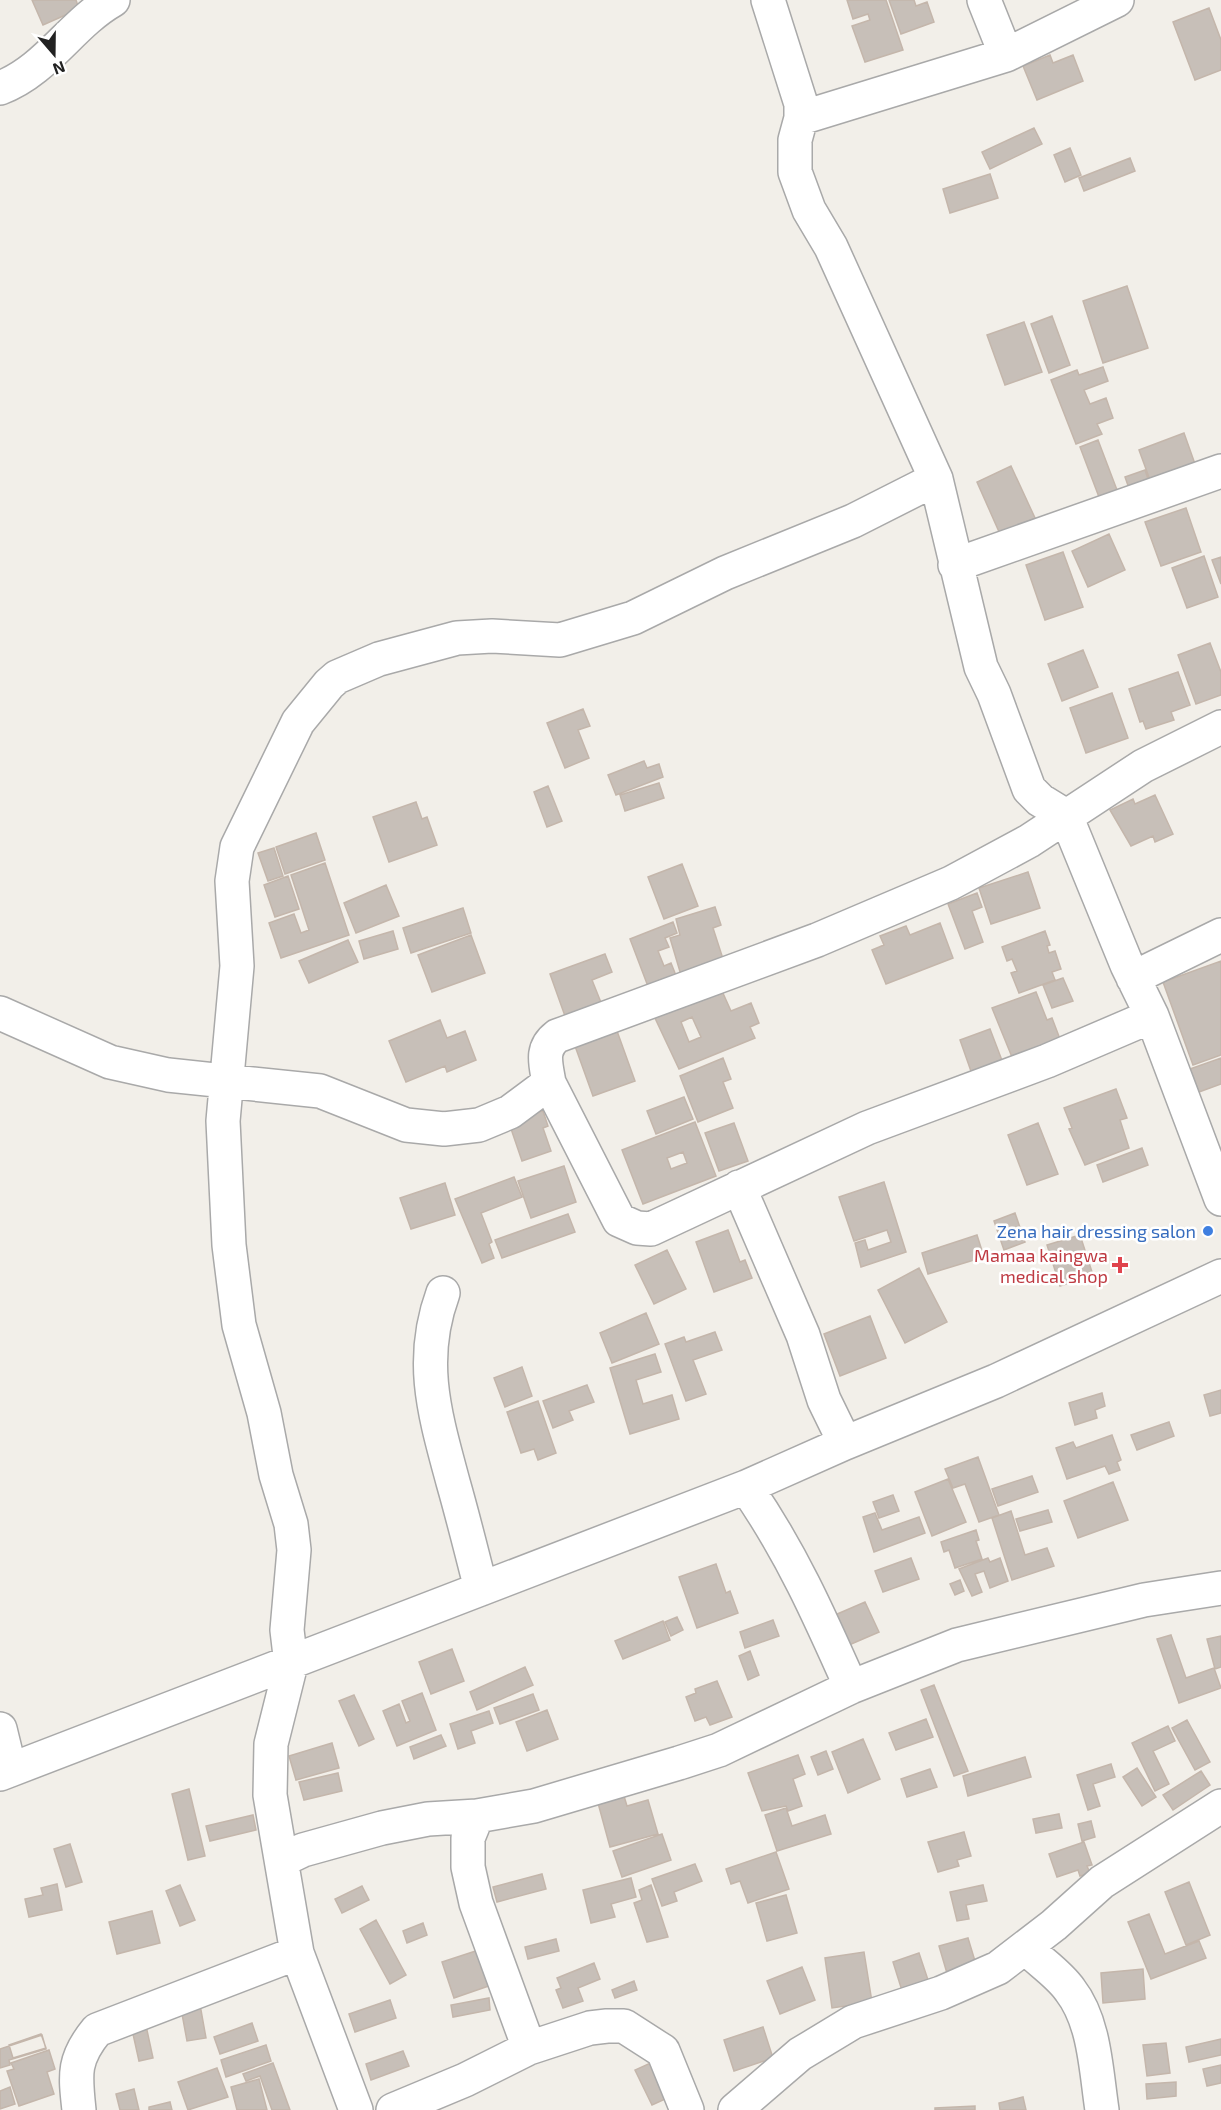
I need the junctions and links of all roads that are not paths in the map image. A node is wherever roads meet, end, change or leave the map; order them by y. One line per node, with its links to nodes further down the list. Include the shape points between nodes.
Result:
1 (113, 0): 6 (street, via 28,75)
2 (768, 0): 7 (street, via 798,93)
3 (984, 0): 5 (street)
4 (1117, 0): 5 (street)
5 (1006, 55): 7 (street)
6 (0, 88)
7 (801, 118): 9 (street, via 795,140 795,172 809,210 831,247)
8 (1221, 471): 10 (street)
9 (936, 479): 10 (street); 17 (street, via 853,521 725,573 633,618 560,640 458,638 379,659 337,677 298,722 233,860 237,966)
10 (955, 565): 12 (street, via 981,667 1027,783 1040,800)
11 (1221, 727): 12 (street, via 1143,766)
12 (1066, 816): 14 (street); 18 (street, via 988,864 882,914 557,1036 546,1048 544,1057)
13 (1221, 935): 14 (street)
14 (1133, 978): 16 (street)
15 (0, 1013): 17 (street, via 110,1062)
16 (1152, 1016): 19 (street, via 1047,1061 867,1128 807,1159); 20 (street)
17 (228, 1083): 18 (street, via 320,1091 406,1125 444,1129 478,1125 500,1116); 27 (street, via 223,1121 228,1245 239,1325 293,1535 287,1630)
18 (549, 1083): 19 (street, via 619,1220 627,1226 651,1230)
19 (739, 1187): 23 (street, via 803,1335 824,1400)
20 (1221, 1199)
21 (1221, 1276): 23 (street, via 996,1381)
22 (443, 1293): 25 (street, via 430,1347 432,1402)
23 (844, 1443): 24 (street)
24 (746, 1487): 25 (street); 28 (street, via 808,1589)
25 (481, 1589): 27 (street)
26 (1220, 1591): 28 (street, via 1144,1600 957,1645)
27 (291, 1664): 30 (street); 33 (street, via 271,1744 270,1795)
28 (851, 1687): 32 (street, via 718,1750 534,1806)
29 (0, 1729): 30 (street)
30 (5, 1772)
31 (1221, 1806): 34 (street, via 1102,1882)
32 (477, 1816): 33 (street, via 428,1819 382,1828 303,1850); 36 (street, via 468,1838 468,1867)
33 (282, 1860): 35 (street)
34 (1026, 1948): 41 (street, via 971,1982 853,2022 800,2054); 42 (street, via 1070,1989 1082,2010 1092,2044)
35 (297, 1953): 37 (street, via 97,2031 82,2048 75,2077); 38 (street)
36 (529, 2048): 39 (street); 40 (street, via 590,2028 624,2026 663,2051)
37 (79, 2110)
38 (356, 2110)
39 (393, 2110)
40 (687, 2110)
41 (735, 2110)
42 (1102, 2110)

